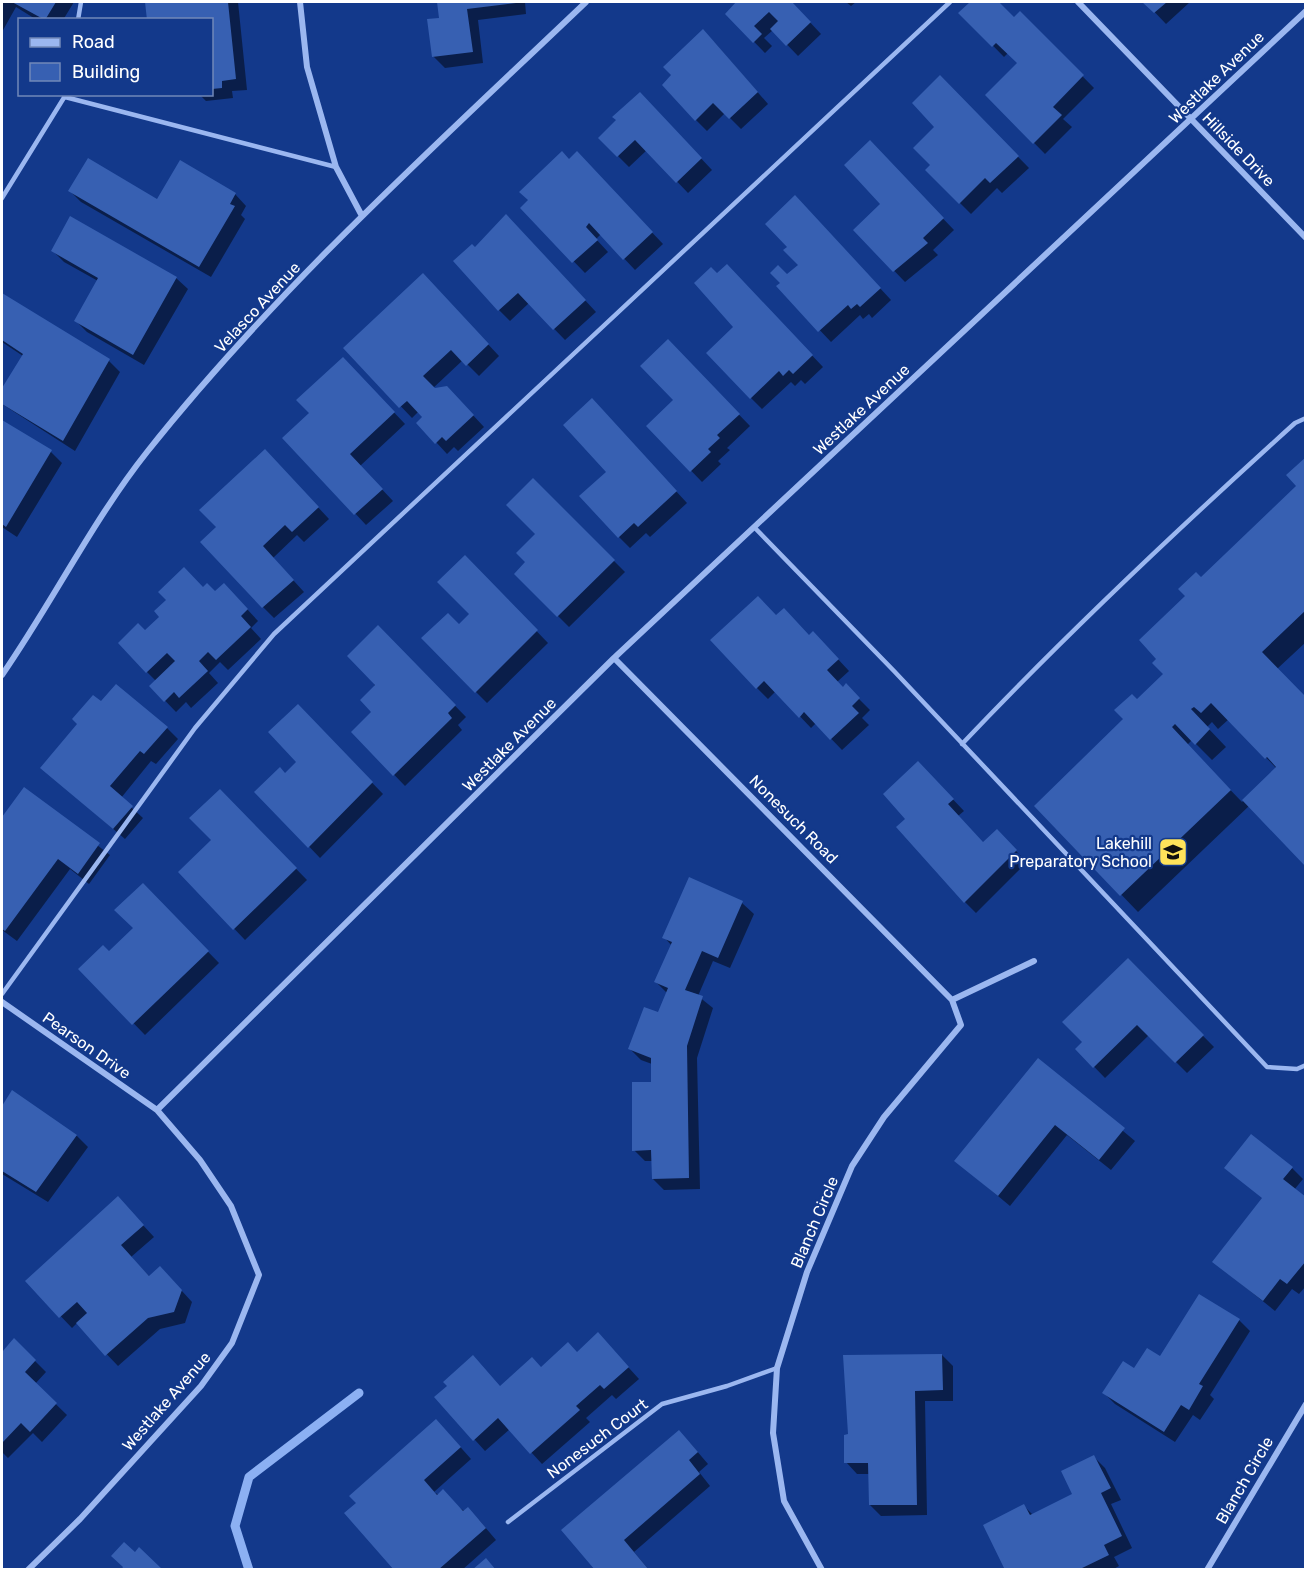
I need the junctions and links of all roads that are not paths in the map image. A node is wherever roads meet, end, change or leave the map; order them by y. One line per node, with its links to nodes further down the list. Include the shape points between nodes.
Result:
1 (81, 2): 7 (lane)
2 (300, 2): 10 (street, via 307,67)
3 (586, 2): 12 (street, Velasco Avenue)
4 (950, 2): 20 (lane, via 274,634 195,728)
5 (1078, 2): 9 (street, Hillside Drive)
6 (1305, 11): 9 (street, Westlake Avenue)
7 (78, 18)
8 (65, 96): 10 (lane); 11 (lane)
9 (1192, 119): 13 (street, Hillside Drive); 15 (street, Westlake Avenue)
10 (336, 167): 12 (street)
11 (2, 198)
12 (362, 216): 17 (street, Velasco Avenue, via 258,323 146,453)
13 (1305, 238)
14 (1305, 418): 18 (lane, via 1207,503)
15 (754, 527): 16 (street, Westlake Avenue); 18 (lane)
16 (614, 658): 21 (street, Nonesuch Road); 24 (street, Westlake Avenue)
17 (2, 675)
18 (962, 744): 23 (lane, via 1267,1067 1297,1069)
19 (1034, 961): 21 (street)
20 (2, 994)
21 (952, 1000): 25 (street, Blanch Circle, via 961,1025 884,1117 852,1166 807,1272)
22 (2, 1002): 24 (street, Pearson Drive)
23 (1305, 1065)
24 (157, 1110): 28 (street, Westlake Avenue, via 200,1160 231,1206 259,1275 232,1343 201,1386 80,1519)
25 (777, 1368): 27 (lane, Nonesuch Court, via 662,1404); 29 (street, Blanch Circle, via 773,1433 784,1501)
26 (1305, 1404): 30 (street, Blanch Circle)
27 (508, 1522)
28 (28, 1569)
29 (822, 1569)
30 (1207, 1569)

